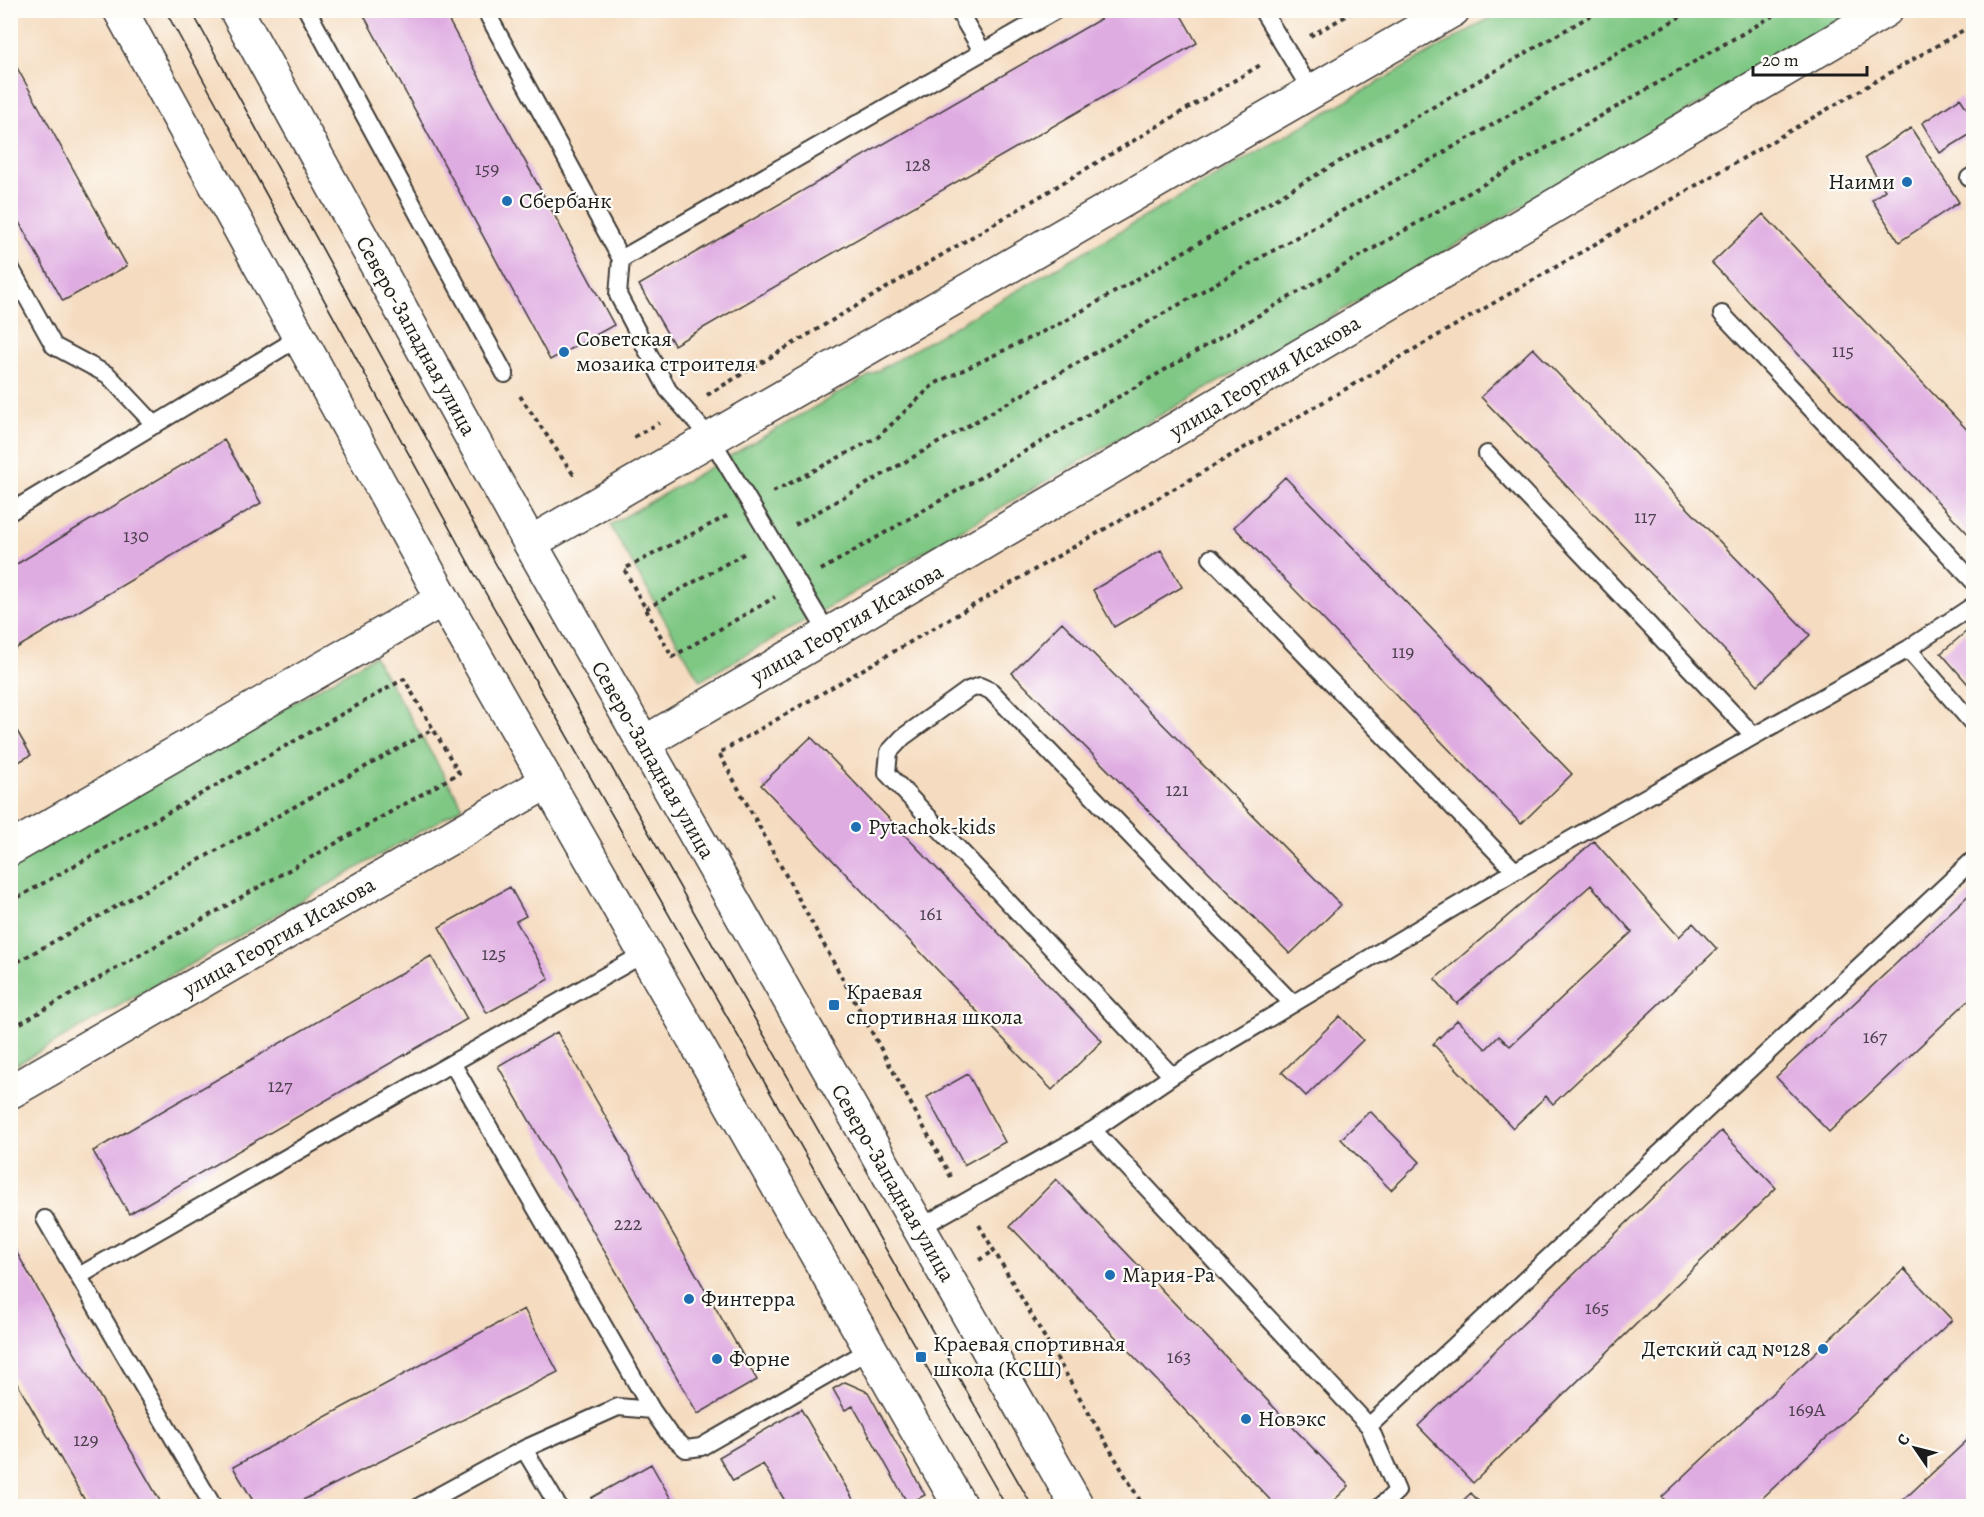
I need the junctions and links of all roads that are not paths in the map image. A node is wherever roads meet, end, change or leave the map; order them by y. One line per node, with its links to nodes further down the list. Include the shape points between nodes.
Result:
1 (120, 10): 15 (street)
2 (307, 10): 16 (lane)
3 (958, 10): 10 (lane)
4 (1056, 10): 10 (lane)
5 (1262, 10): 11 (lane)
6 (1453, 10): 11 (street)
7 (1886, 10): 26 (street, улица Георгия Исакова)
8 (239, 11): 21 (street, Северо-Западная улица)
9 (489, 17): 12 (lane)
10 (982, 51): 12 (lane)
11 (1311, 90): 18 (street)
12 (621, 259): 18 (lane, via 618,295 668,390)
13 (10, 267): 17 (lane, via 54,345 108,375)
14 (1722, 314): 23 (lane)
15 (300, 337): 17 (lane); 24 (street)
16 (505, 374)
17 (155, 424): 20 (lane)
18 (712, 440): 21 (street); 26 (lane)
19 (1487, 454): 29 (lane)
20 (10, 512)
21 (530, 543): 30 (street, Северо-Западная улица)
22 (1211, 558): 34 (lane)
23 (1974, 582)
24 (443, 599): 31 (street); 32 (street)
25 (1974, 605): 27 (lane)
26 (829, 635): 30 (street, улица Георгия Исакова)
27 (1908, 649): 28 (lane); 29 (lane)
28 (1974, 724)
29 (1754, 736): 34 (lane)
30 (644, 743): 42 (street, Северо-Западная улица)
31 (547, 782): 35 (street); 39 (street, улица Георгия Исакова)
32 (10, 849)
33 (1974, 859): 46 (lane)
34 (1515, 871): 36 (lane)
35 (645, 953): 37 (lane); 44 (street)
36 (1293, 1004): 38 (lane); 38 (lane, via 991,691 980,686 969,690 896,744 889,752 887,773)
37 (452, 1063): 43 (lane); 45 (lane)
38 (1172, 1076): 40 (lane)
39 (10, 1092)
40 (1094, 1130): 42 (lane); 46 (lane)
41 (45, 1218): 43 (lane)
42 (919, 1228): 52 (street, Северо-Западная улица)
43 (79, 1276): 48 (lane)
44 (871, 1349): 45 (lane, via 700,1447 686,1449); 51 (street)
45 (652, 1410): 47 (lane, via 618,1407)
46 (1370, 1426): 53 (lane, via 1397,1491)
47 (524, 1449): 49 (lane); 50 (lane)
48 (213, 1506)
49 (420, 1506)
50 (558, 1506)
51 (960, 1506)
52 (1077, 1506)
53 (1381, 1506)

